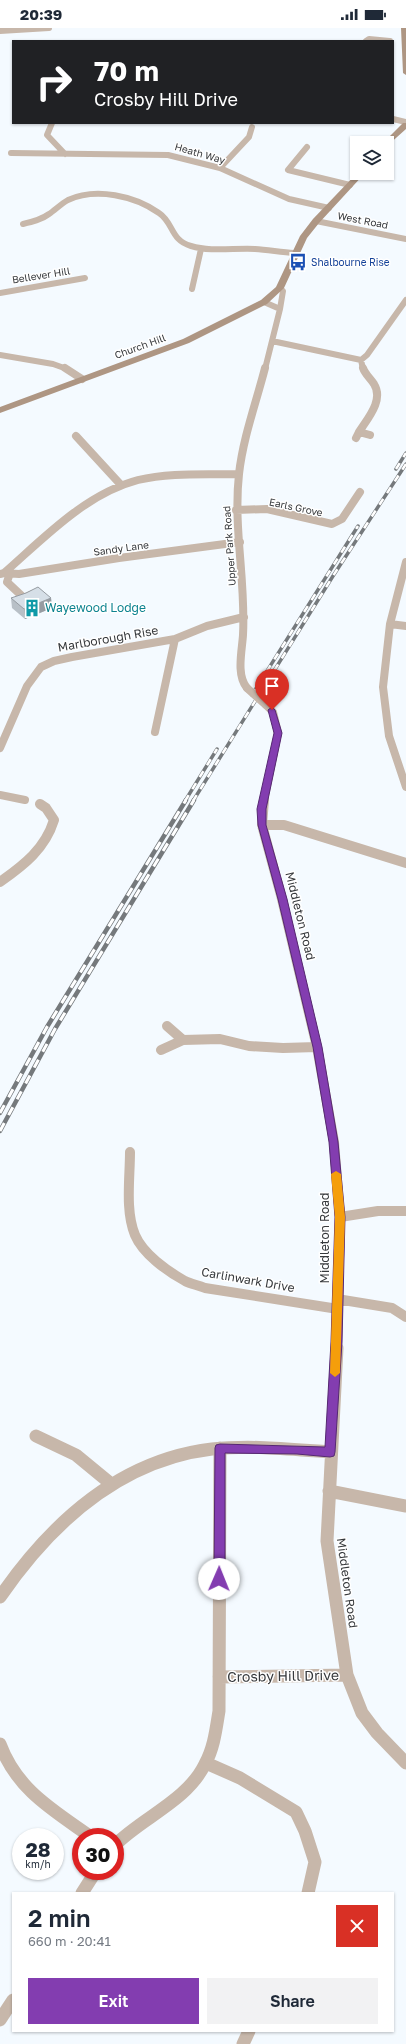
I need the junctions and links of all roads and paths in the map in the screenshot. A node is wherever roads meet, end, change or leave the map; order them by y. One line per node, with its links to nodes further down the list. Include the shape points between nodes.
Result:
1 (49, 28): 3 (street)
2 (404, 28): 5 (street)
3 (0, 31)
4 (394, 41): 5 (street)
5 (405, 41): 6 (street)
6 (406, 70): 7 (street)
7 (406, 73)
8 (394, 119): 9 (street)
9 (406, 123): 12 (street)
10 (52, 124): 15 (street, via 47,135)
11 (252, 127): 16 (street, via 249,137)
12 (394, 136)
13 (307, 147): 18 (street, via 288,170)
14 (11, 153): 15 (street, Heath Way)
15 (65, 154): 16 (street, Heath Way, via 168,155)
16 (220, 168): 19 (street, Heath Way, via 289,199)
17 (355, 180): 18 (street, Upper Park Road)
18 (350, 185): 19 (street, Upper Park Road)
19 (329, 208): 20 (street, Upper Park Road)
20 (316, 221): 22 (street, West Road); 24 (street, Upper Park Road)
21 (22, 224): 23 (street, via 46,216 57,206 71,199 108,194 152,207 169,221 169,229 173,236)
22 (406, 239)
23 (201, 249): 24 (street, via 253,249); 27 (street)
24 (294, 253): 26 (street, Upper Park Road)
25 (85, 278): 28 (street, Bellever Hill)
26 (280, 288): 30 (street, Church Hill); 31 (street, Upper Park Road, via 283,291)
27 (192, 289)
28 (0, 293)
29 (406, 300): 34 (street)
30 (264, 302): 31 (street); 35 (street, Church Hill, via 186,341)
31 (280, 309): 32 (street, Upper Park Road)
32 (272, 341): 34 (street); 39 (street, Upper Park Road)
33 (0, 355): 35 (street, via 59,364)
34 (361, 360): 37 (street, via 363,372 378,392 377,401 357,435)
35 (82, 379): 36 (street, Church Hill)
36 (0, 410)
37 (370, 435)
38 (76, 436): 40 (street)
39 (239, 474): 40 (street, via 161,477); 42 (street, Upper Park Road)
40 (121, 485): 45 (street, via 88,504)
41 (360, 492): 42 (street, Earls Grove, via 342,518 332,524 267,510)
42 (236, 510): 43 (street, Upper Park Road)
43 (240, 542): 45 (street, Sandy Lane, via 19,574); 47 (street, Upper Park Road)
44 (406, 562): 48 (street)
45 (5, 573): 46 (street, via 7,582 24,598)
46 (35, 593)
47 (244, 617): 50 (street, Marlborough Rise, via 207,626); 51 (street, Upper Park Road, bridge, via 241,677 247,688)
48 (390, 624): 49 (street); 54 (street, via 384,694 389,736)
49 (406, 626)
50 (175, 639): 52 (street); 53 (street, Marlborough Rise, via 54,660 41,667 27,686)
51 (266, 704): 58 (street, Middleton Road, via 273,712 278,733 262,809)
52 (155, 732)
53 (0, 748)
54 (406, 787)
55 (0, 795): 56 (street)
56 (25, 800)
57 (40, 804): 60 (street, via 54,820 51,834 41,850)
58 (262, 825): 59 (street, via 284,825); 63 (street, Middleton Road)
59 (406, 863)
60 (0, 882)
61 (167, 1026): 62 (street)
62 (183, 1040): 63 (street, via 220,1039 249,1046); 64 (street)
63 (317, 1047): 67 (street, Middleton Road, via 334,1142)
64 (161, 1050)
65 (130, 1152): 68 (street, Carlinwark Drive, via 131,1218 135,1236 163,1265 184,1280 205,1288)
66 (406, 1211): 67 (street, via 378,1211)
67 (340, 1217): 68 (street, Middleton Road)
68 (337, 1304): 69 (street, Carlinwark Drive, via 392,1308); 72 (street, Middleton Road)
69 (406, 1317)
70 (36, 1436): 73 (street, via 92,1464)
71 (220, 1448): 72 (street); 73 (street, via 162,1459); 78 (street, Crosby Hill Drive)
72 (330, 1452): 74 (street, Middleton Road)
73 (110, 1483): 76 (street, via 58,1526 18,1569)
74 (329, 1491): 75 (street); 77 (street, Middleton Road, via 327,1541)
75 (406, 1506)
76 (0, 1597)
77 (347, 1675): 78 (street, Crosby Hill Drive); 82 (street, Middleton Road, via 358,1708 378,1735)
78 (219, 1677): 81 (street, Crosby Hill Drive, via 219,1710 214,1742)
79 (0, 1744): 80 (street)
80 (3, 1760): 83 (street, via 26,1787)
81 (206, 1763): 84 (street, Crosby Hill Drive, via 191,1785 147,1816); 87 (street, via 240,1778 296,1812 315,1862)
82 (406, 1763)
83 (78, 1828)
84 (124, 1837)
85 (90, 1880): 86 (street)
86 (83, 1892)
87 (308, 1892)
88 (12, 2002): 89 (street)
89 (0, 2020)
90 (249, 2032): 91 (street)
91 (244, 2044)

